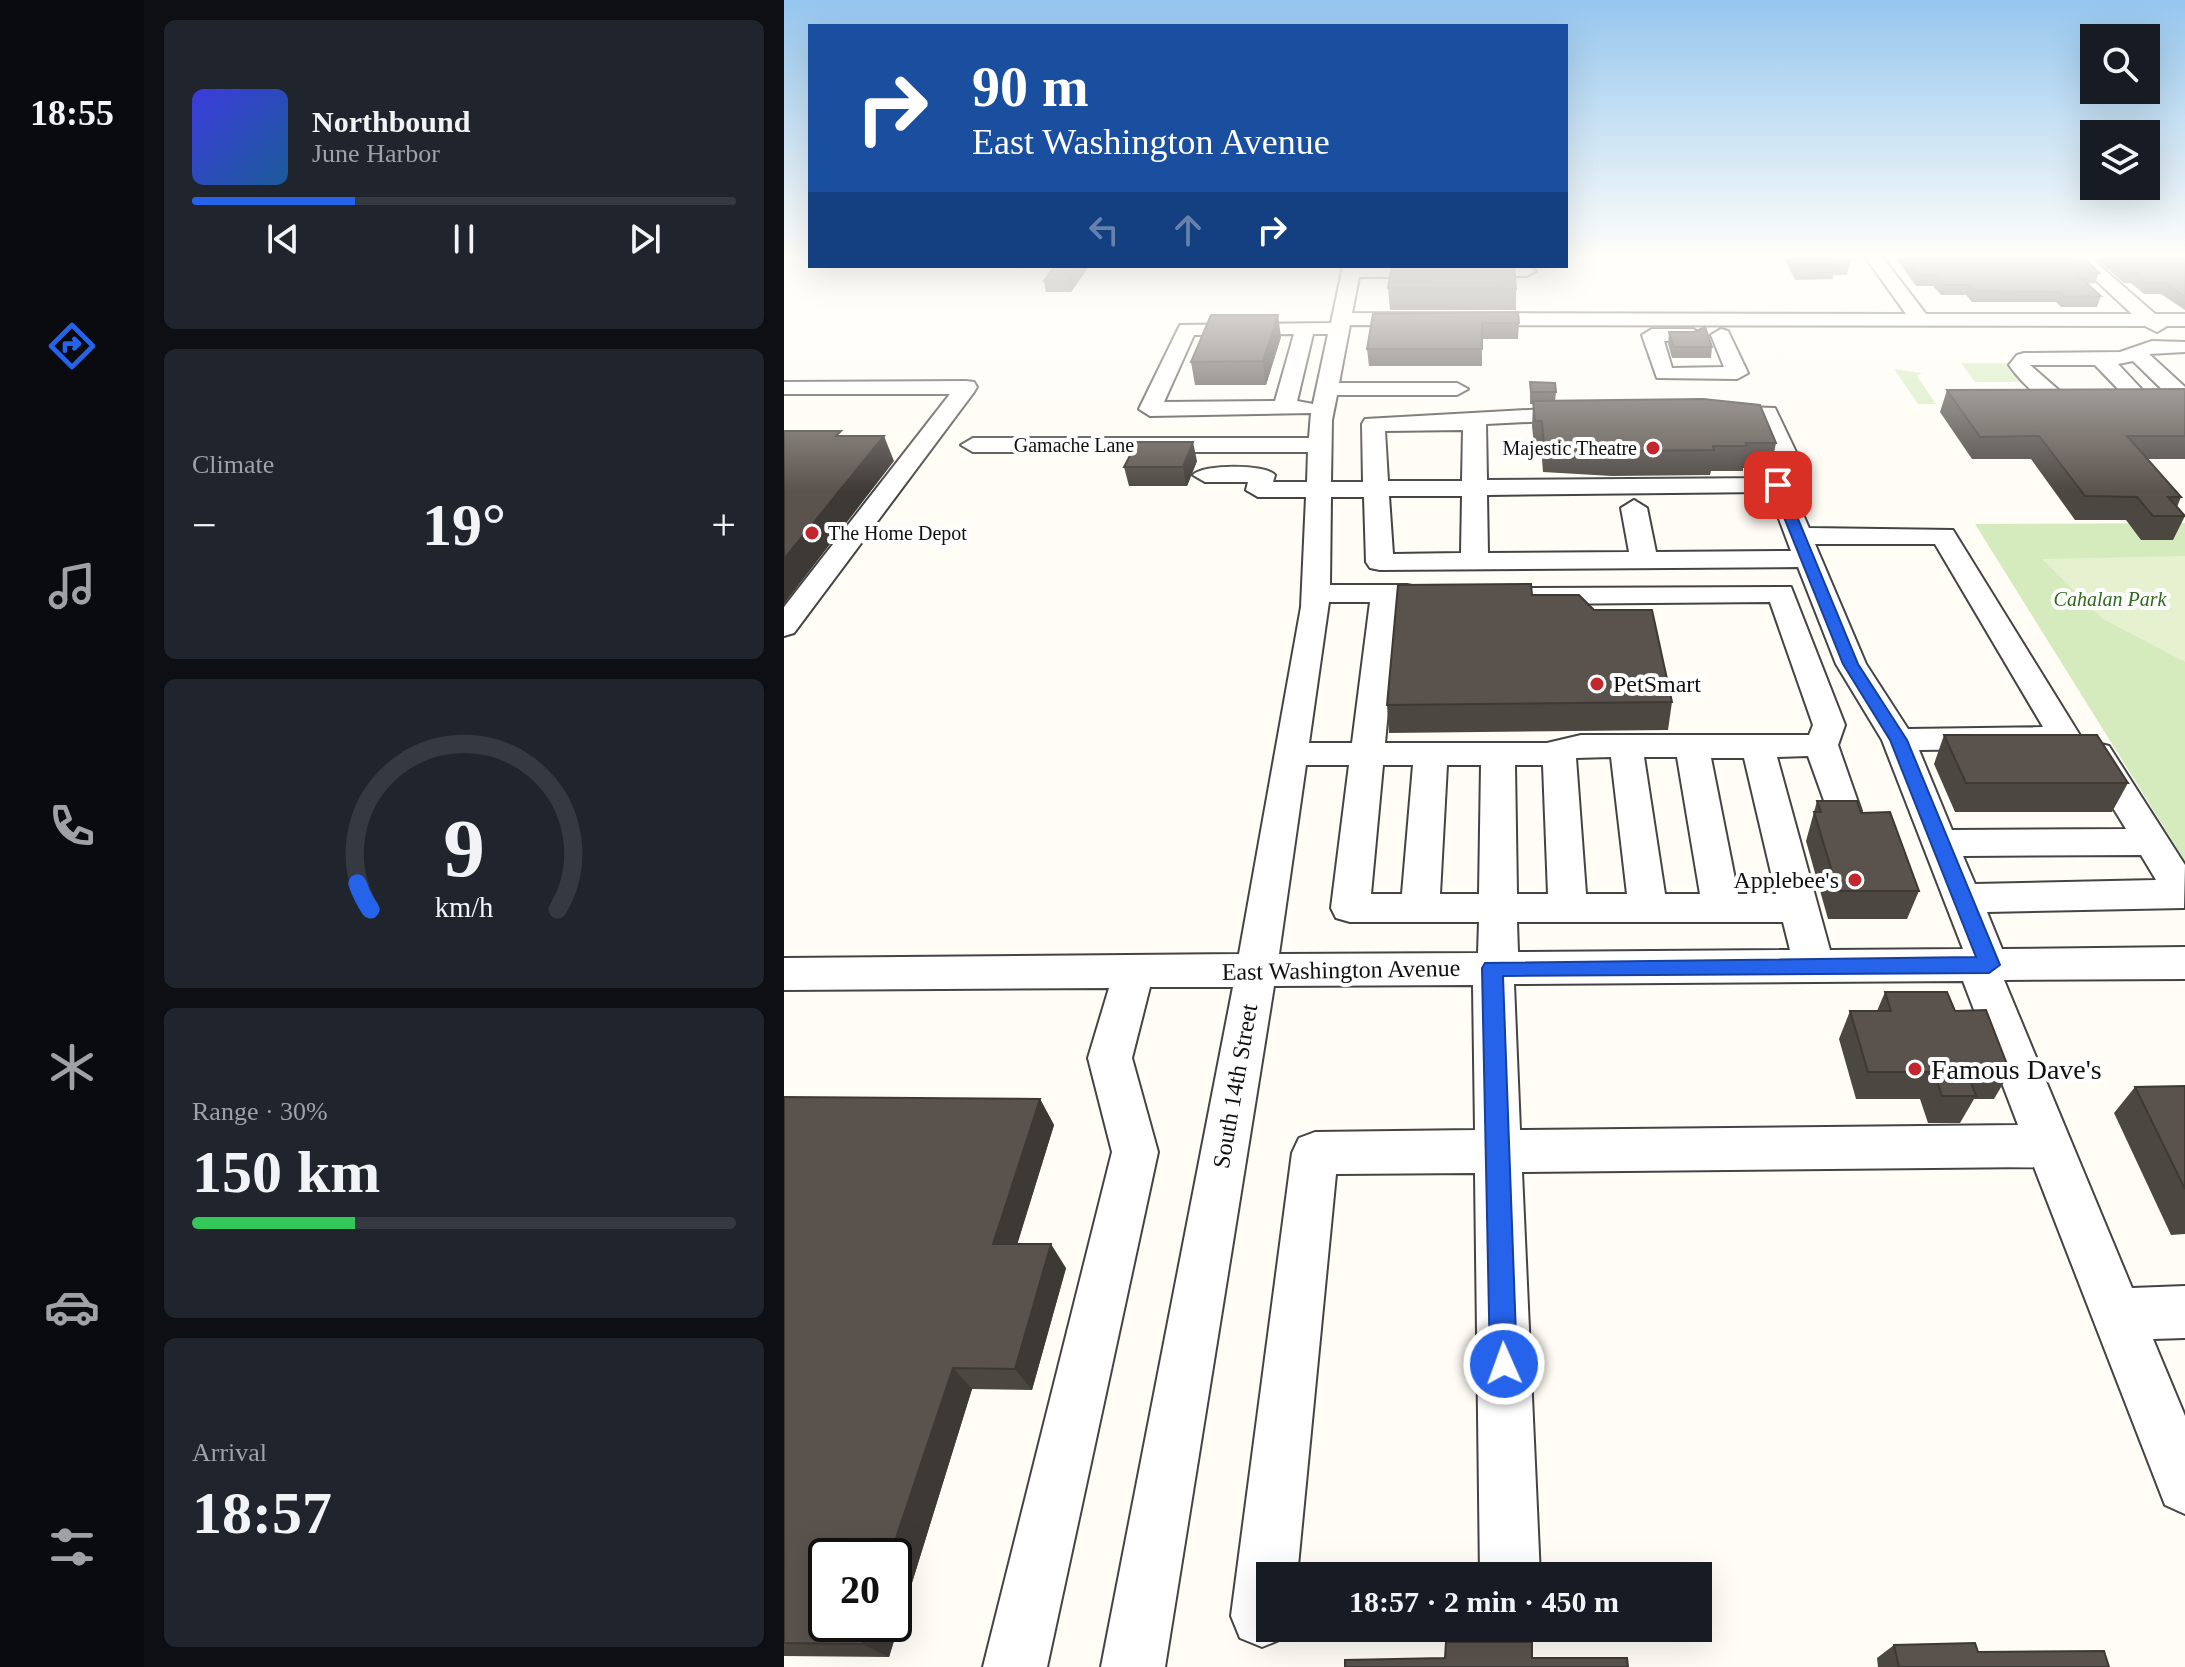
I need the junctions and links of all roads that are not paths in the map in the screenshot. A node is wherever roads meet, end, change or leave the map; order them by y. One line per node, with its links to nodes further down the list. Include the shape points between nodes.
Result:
1 (1184, 336): 11 (street, via 1150,409)
2 (1322, 336): 11 (street)
3 (1327, 336): 13 (street, South 14th Street)
4 (2168, 336): 5 (street)
5 (2183, 349): 6 (street, via 2156,347)
6 (2136, 353): 7 (street); 10 (street)
7 (2100, 358): 7 (street, via 2033,358 2019,365 2058,400 2134,398)
8 (784, 388): 30 (street, via 966,387)
9 (1457, 389): 13 (street)
10 (2185, 399)
11 (1284, 408): 13 (street)
12 (1689, 413): 18 (street, via 1767,413 1795,475)
13 (1323, 414): 16 (street, Gamache Lane); 21 (street, South 14th Street)
14 (1611, 414): 15 (street, via 1502,414 1475,418)
15 (1475, 423): 19 (street); 20 (street, via 1373,424)
16 (973, 445)
17 (1205, 475): 21 (street, via 1263,475 1258,490)
18 (1778, 485): 19 (street); 23 (street)
19 (1476, 486): 20 (street); 25 (street)
20 (1376, 489): 21 (street); 25 (street, via 1380,562)
21 (1319, 491): 29 (street, South 14th Street)
22 (1634, 508): 24 (street)
23 (1803, 548): 24 (street); 31 (street, via 1944,536); 32 (street, via 1851,664)
24 (1644, 561): 25 (street)
25 (1474, 562)
26 (1503, 591): 33 (street, via 1518,596 1781,593 1829,725)
27 (1430, 592): 28 (street)
28 (1385, 593): 29 (street); 38 (street)
29 (1315, 594): 39 (street, South 14th Street)
30 (784, 627)
31 (2050, 711): 32 (street, via 2065,737); 43 (street, via 2086,735)
32 (1898, 740): 44 (street)
33 (1821, 745): 36 (street); 42 (street)
34 (1626, 746): 35 (street); 37 (street, via 1581,746); 49 (street)
35 (1692, 746): 36 (street); 50 (street)
36 (1758, 747): 51 (street)
37 (1559, 752): 41 (street); 48 (street)
38 (1368, 753): 39 (street); 40 (street); 46 (street, via 1350,908)
39 (1291, 754): 56 (street, South 14th Street)
40 (1431, 754): 41 (street); 46 (street)
41 (1498, 754): 47 (street)
42 (1843, 811)
43 (2152, 842): 44 (street); 45 (street, via 2184,894)
44 (1940, 843): 45 (street)
45 (1962, 898): 53 (street)
46 (1420, 908): 47 (street)
47 (1498, 908): 48 (street); 55 (street)
48 (1568, 908): 49 (street)
49 (1648, 908): 50 (street)
50 (1722, 908): 51 (street)
51 (1799, 908): 54 (street)
52 (2185, 963): 53 (street, East Washington Avenue)
53 (1983, 965): 54 (street, East Washington Avenue); 59 (street)
54 (1814, 966): 55 (street, East Washington Avenue)
55 (1496, 968): 56 (street, East Washington Avenue); 60 (street)
56 (1256, 971): 57 (street, East Washington Avenue); 67 (street, South 14th Street)
57 (1134, 972): 58 (street, East Washington Avenue); 66 (street, via 1110,1058 1135,1152)
58 (784, 974)
59 (2049, 1146): 60 (street); 62 (street)
60 (1498, 1151): 64 (street, via 1315,1153); 65 (street)
61 (2185, 1312): 62 (street)
62 (2116, 1314): 63 (street)
63 (2185, 1485)
64 (1268, 1562)
65 (1510, 1562)
66 (1015, 1667)
67 (1133, 1667)

